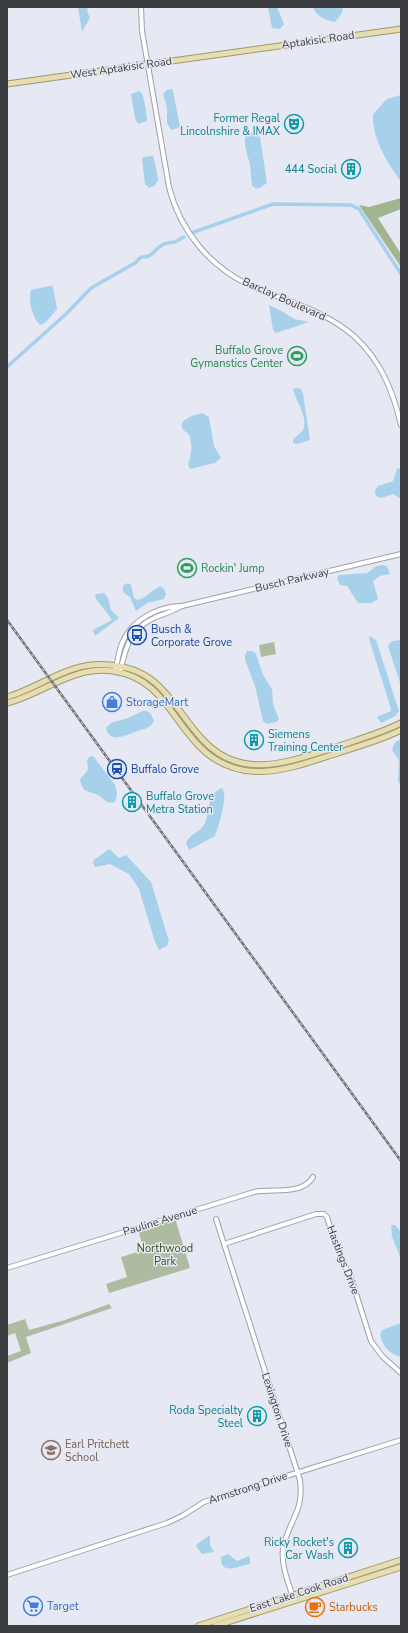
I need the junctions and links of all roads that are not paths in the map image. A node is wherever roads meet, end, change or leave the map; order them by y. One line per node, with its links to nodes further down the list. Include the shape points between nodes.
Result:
1 (141, 7): 4 (street, Barclay Boulevard)
2 (401, 29): 3 (main road, Aptakisic Road)
3 (235, 52): 4 (main road, West Aptakisic Road)
4 (148, 64): 5 (main road, West Aptakisic Road); 6 (street, Barclay Boulevard, via 171,196 191,236 209,257 233,276 249,285 318,312 356,338 372,356 385,377 394,397)
5 (7, 84)
6 (401, 424)
7 (401, 554): 8 (street, Busch Parkway, via 174,606 154,613 134,624 123,641)
8 (118, 669): 9 (main road, via 93,665 72,668 29,690); 10 (main road, via 80,673); 11 (main road, via 144,676 161,687 210,746 245,764 266,765 286,762 376,734); 12 (main road, via 138,679 161,696 206,752 226,764 250,771 270,772 287,769 378,740)
9 (7, 697)
10 (7, 703)
11 (401, 723)
12 (401, 730)
13 (313, 1177): 16 (street, Pauline Avenue, via 308,1183 293,1189 262,1190)
14 (216, 1219): 15 (street, Lexington Drive)
15 (224, 1244): 17 (street, Hastings Drive, via 316,1214 324,1214 352,1281 371,1341 382,1356); 19 (street, Lexington Drive)
16 (7, 1268)
17 (401, 1373)
18 (401, 1440): 19 (street, Armstrong Drive)
19 (297, 1472): 22 (street, Armstrong Drive, via 204,1502 167,1523); 23 (street, Lexington Drive, via 301,1492 299,1504 283,1548 283,1565)
20 (401, 1560): 23 (main road, East Lake Cook Road)
21 (401, 1567): 23 (main road, East Lake Cook Road)
22 (7, 1575)
23 (293, 1599): 24 (main road, East Lake Cook Road); 25 (main road, East Lake Cook Road)
24 (198, 1626)
25 (215, 1626)

